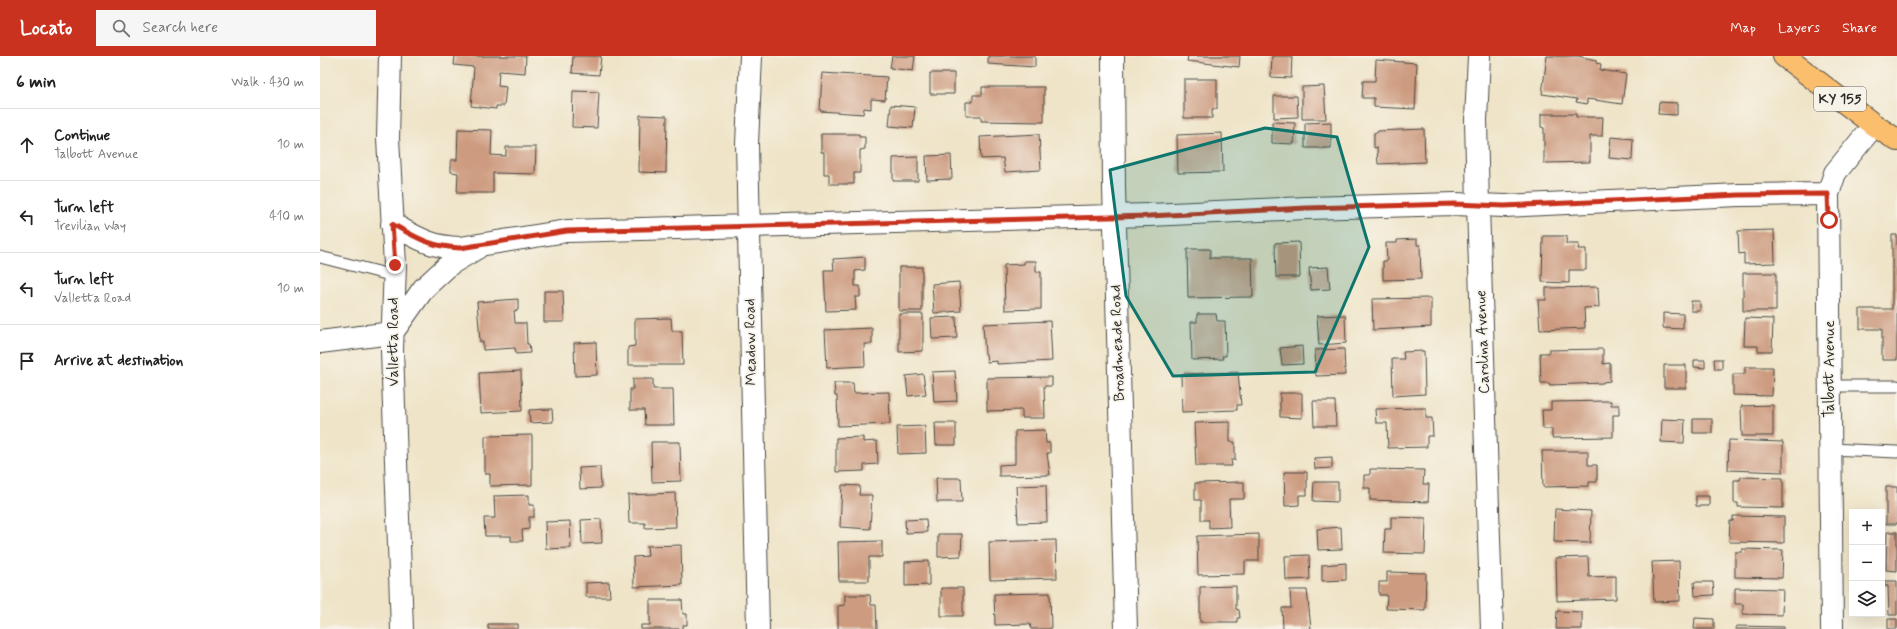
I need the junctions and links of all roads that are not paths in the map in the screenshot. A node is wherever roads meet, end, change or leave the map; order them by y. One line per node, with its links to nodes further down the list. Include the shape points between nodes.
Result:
1 (390, 56): 11 (street, Valletta Road, via 388,138)
2 (751, 56): 12 (street, Meadow Road, via 747,144)
3 (1113, 56): 10 (street, Broadmeade Road)
4 (1479, 56): 9 (street, Carolina Avenue, via 1476,120)
5 (1784, 56): 6 (main road, KY 155)
6 (1874, 125): 7 (main road, KY 155); 8 (street, Talbott Avenue, via 1835,173)
7 (1897, 140)
8 (1828, 194): 9 (street, via 1739,195); 18 (street, Talbott Avenue)
9 (1478, 206): 10 (street, via 1455,204 1307,208); 25 (street, Carolina Avenue)
10 (1114, 216): 12 (street); 24 (street, Broadmeade Road)
11 (392, 224): 13 (street, via 442,248); 15 (street, Valletta Road)
12 (749, 227): 13 (street, via 567,231); 23 (street, Meadow Road)
13 (480, 246): 16 (street, via 450,264 424,288)
14 (320, 257): 15 (lane)
15 (394, 276): 16 (street, Valletta Road)
16 (392, 333): 17 (street); 22 (street, Valletta Road)
17 (320, 342)
18 (1830, 386): 19 (lane); 20 (street, Talbott Avenue)
19 (1897, 386)
20 (1830, 449): 21 (lane); 26 (street, Talbott Avenue)
21 (1897, 452)
22 (402, 629)
23 (758, 629)
24 (1126, 629)
25 (1492, 629)
26 (1832, 629)

